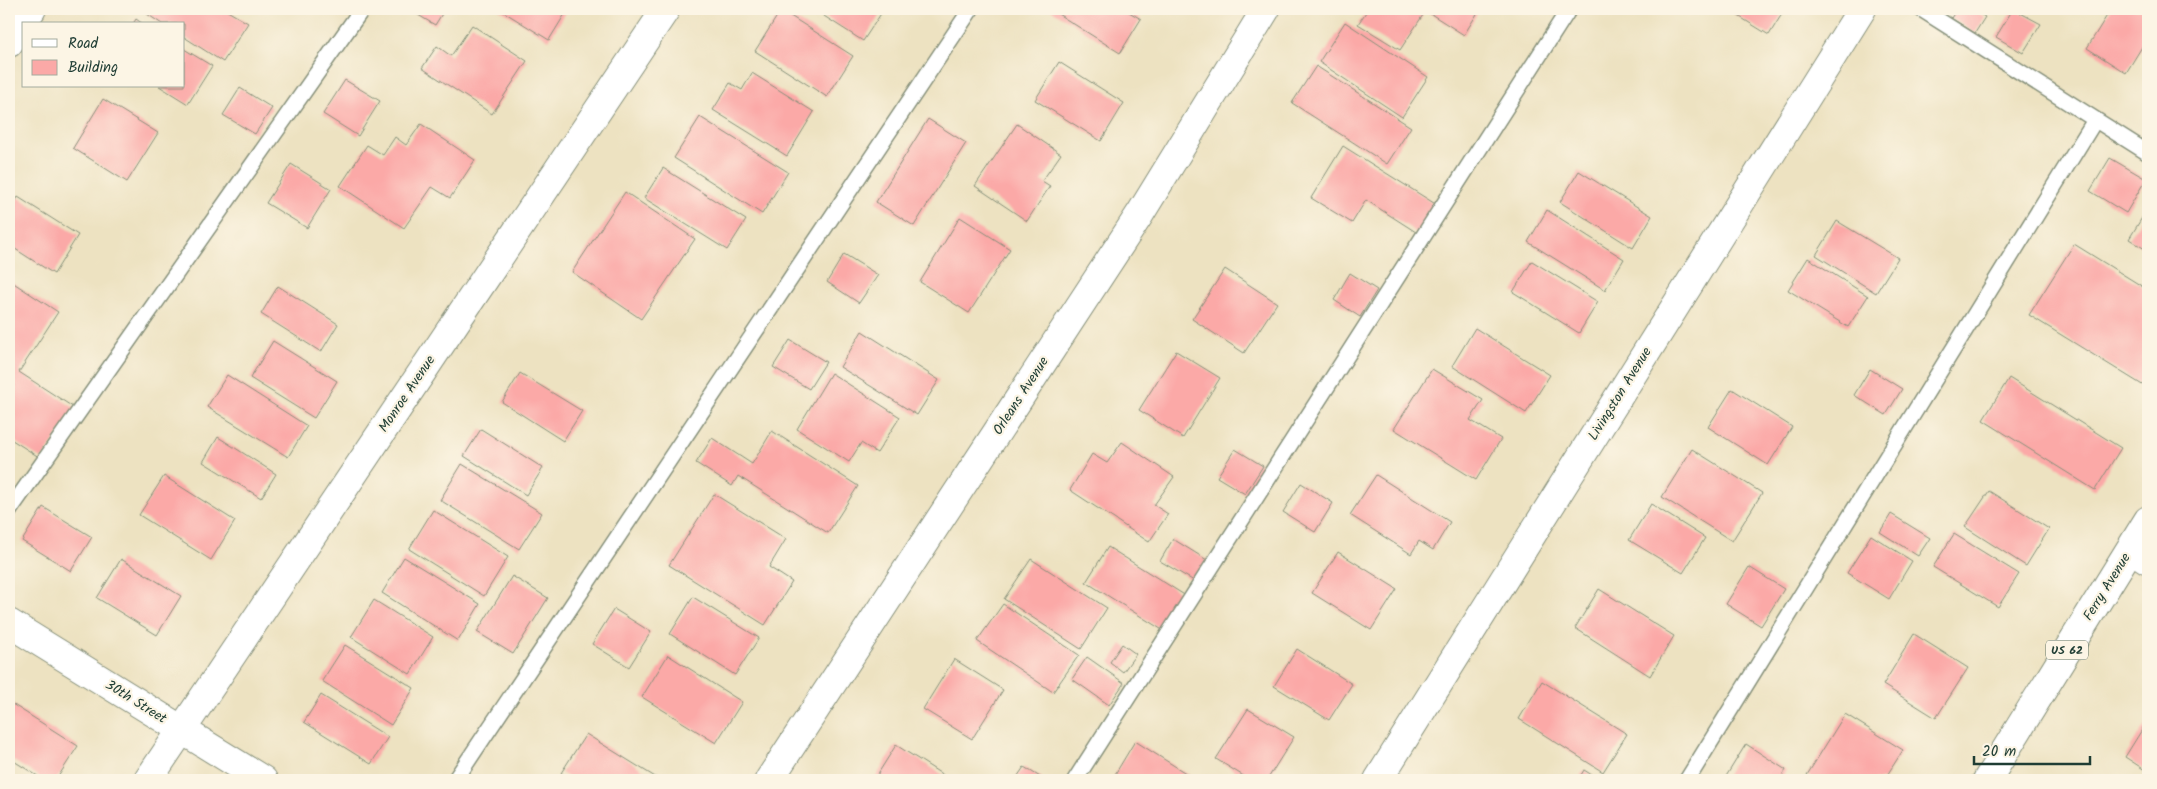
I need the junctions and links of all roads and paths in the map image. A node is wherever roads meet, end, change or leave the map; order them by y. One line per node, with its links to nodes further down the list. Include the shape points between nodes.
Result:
1 (32, 9): 9 (street)
2 (362, 9): 14 (lane)
3 (666, 9): 18 (street, Monroe Avenue)
4 (971, 9): 21 (lane)
5 (1266, 9): 22 (street, Orleans Avenue, via 1140,214)
6 (1569, 9): 23 (lane)
7 (1862, 9): 24 (street, Livingston Avenue)
8 (1921, 9): 12 (lane)
9 (23, 22)
10 (22, 24): 11 (street)
11 (9, 43)
12 (2096, 120): 13 (lane); 25 (lane)
13 (2148, 154)
14 (9, 512)
15 (2148, 520): 16 (street, Ferry Avenue / US 62)
16 (2139, 554): 26 (street, Ferry Avenue / US 62)
17 (9, 623): 18 (street, 30th Street)
18 (181, 731): 19 (street, Monroe Avenue); 20 (street, 30th Street)
19 (148, 780)
20 (263, 780)
21 (455, 780)
22 (769, 780)
23 (1075, 780)
24 (1378, 780)
25 (1687, 780)
26 (1987, 780)

